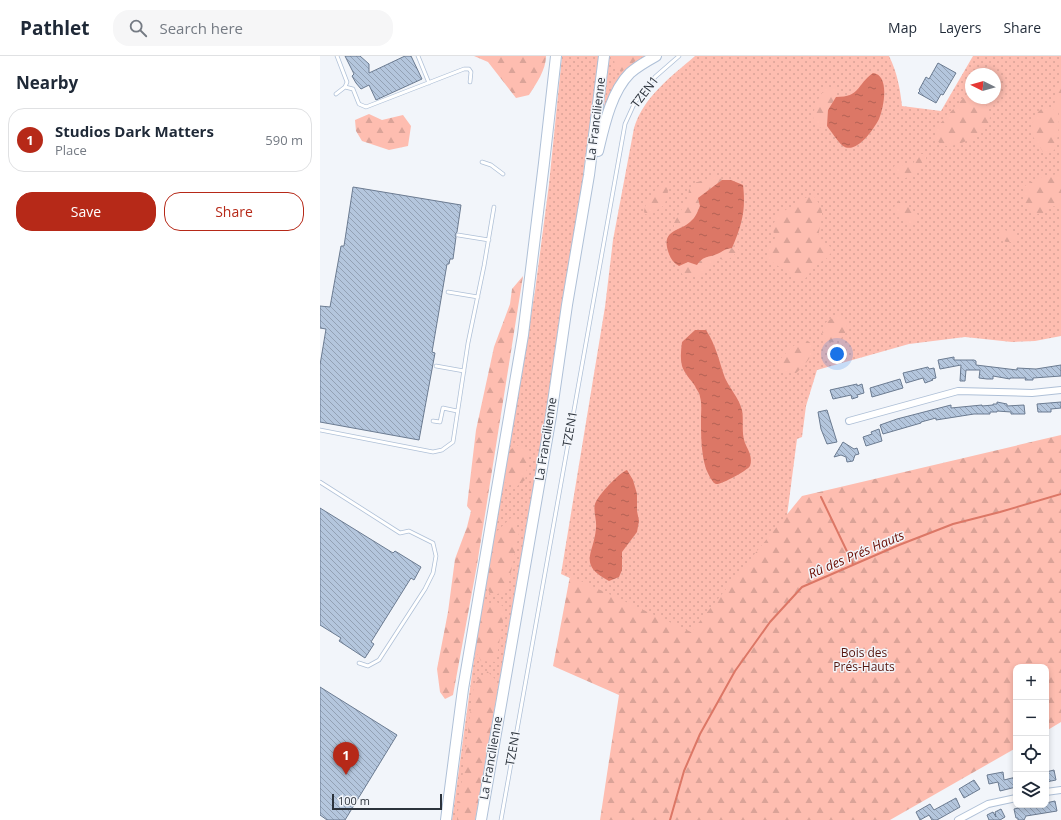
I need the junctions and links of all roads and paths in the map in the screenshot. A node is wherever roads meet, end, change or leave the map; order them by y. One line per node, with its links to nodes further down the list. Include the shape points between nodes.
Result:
1 (337, 56): 11 (lane, via 347,82)
2 (418, 56): 10 (lane)
3 (554, 56): 33 (highway, via 523,335 463,689)
4 (604, 56): 15 (highway, La Francilienne)
5 (656, 56): 15 (highway, via 629,74 617,92)
6 (679, 56): 35 (lane, TZEN1, via 655,77 635,102 624,124)
7 (450, 74): 8 (lane); 9 (lane, via 469,69); 10 (lane)
8 (452, 80)
9 (470, 82)
10 (429, 83): 11 (lane, via 366,107 359,104 353,89)
11 (345, 87): 12 (lane)
12 (336, 94)
13 (482, 162): 14 (lane)
14 (503, 174)
15 (589, 175): 34 (highway, La Francilienne, via 550,424)
16 (494, 207): 18 (lane)
17 (458, 235): 18 (lane)
18 (489, 240): 20 (lane)
19 (448, 292): 20 (lane)
20 (478, 297): 22 (lane)
21 (436, 366): 22 (lane)
22 (464, 371): 24 (lane)
23 (1061, 390): 26 (street, via 1032,393 958,391)
24 (458, 411): 25 (lane, via 443,408 440,422); 27 (lane, via 453,442 442,450 433,452)
25 (433, 421)
26 (849, 421)
27 (320, 430)
28 (320, 482): 29 (lane, via 400,533 409,530 433,543 436,556 433,573 379,660 368,666)
29 (359, 663)
30 (1061, 790): 31 (street)
31 (1049, 792)
32 (1013, 799): 36 (street, via 988,804)
33 (446, 820)
34 (481, 820)
35 (501, 820)
36 (958, 820)

